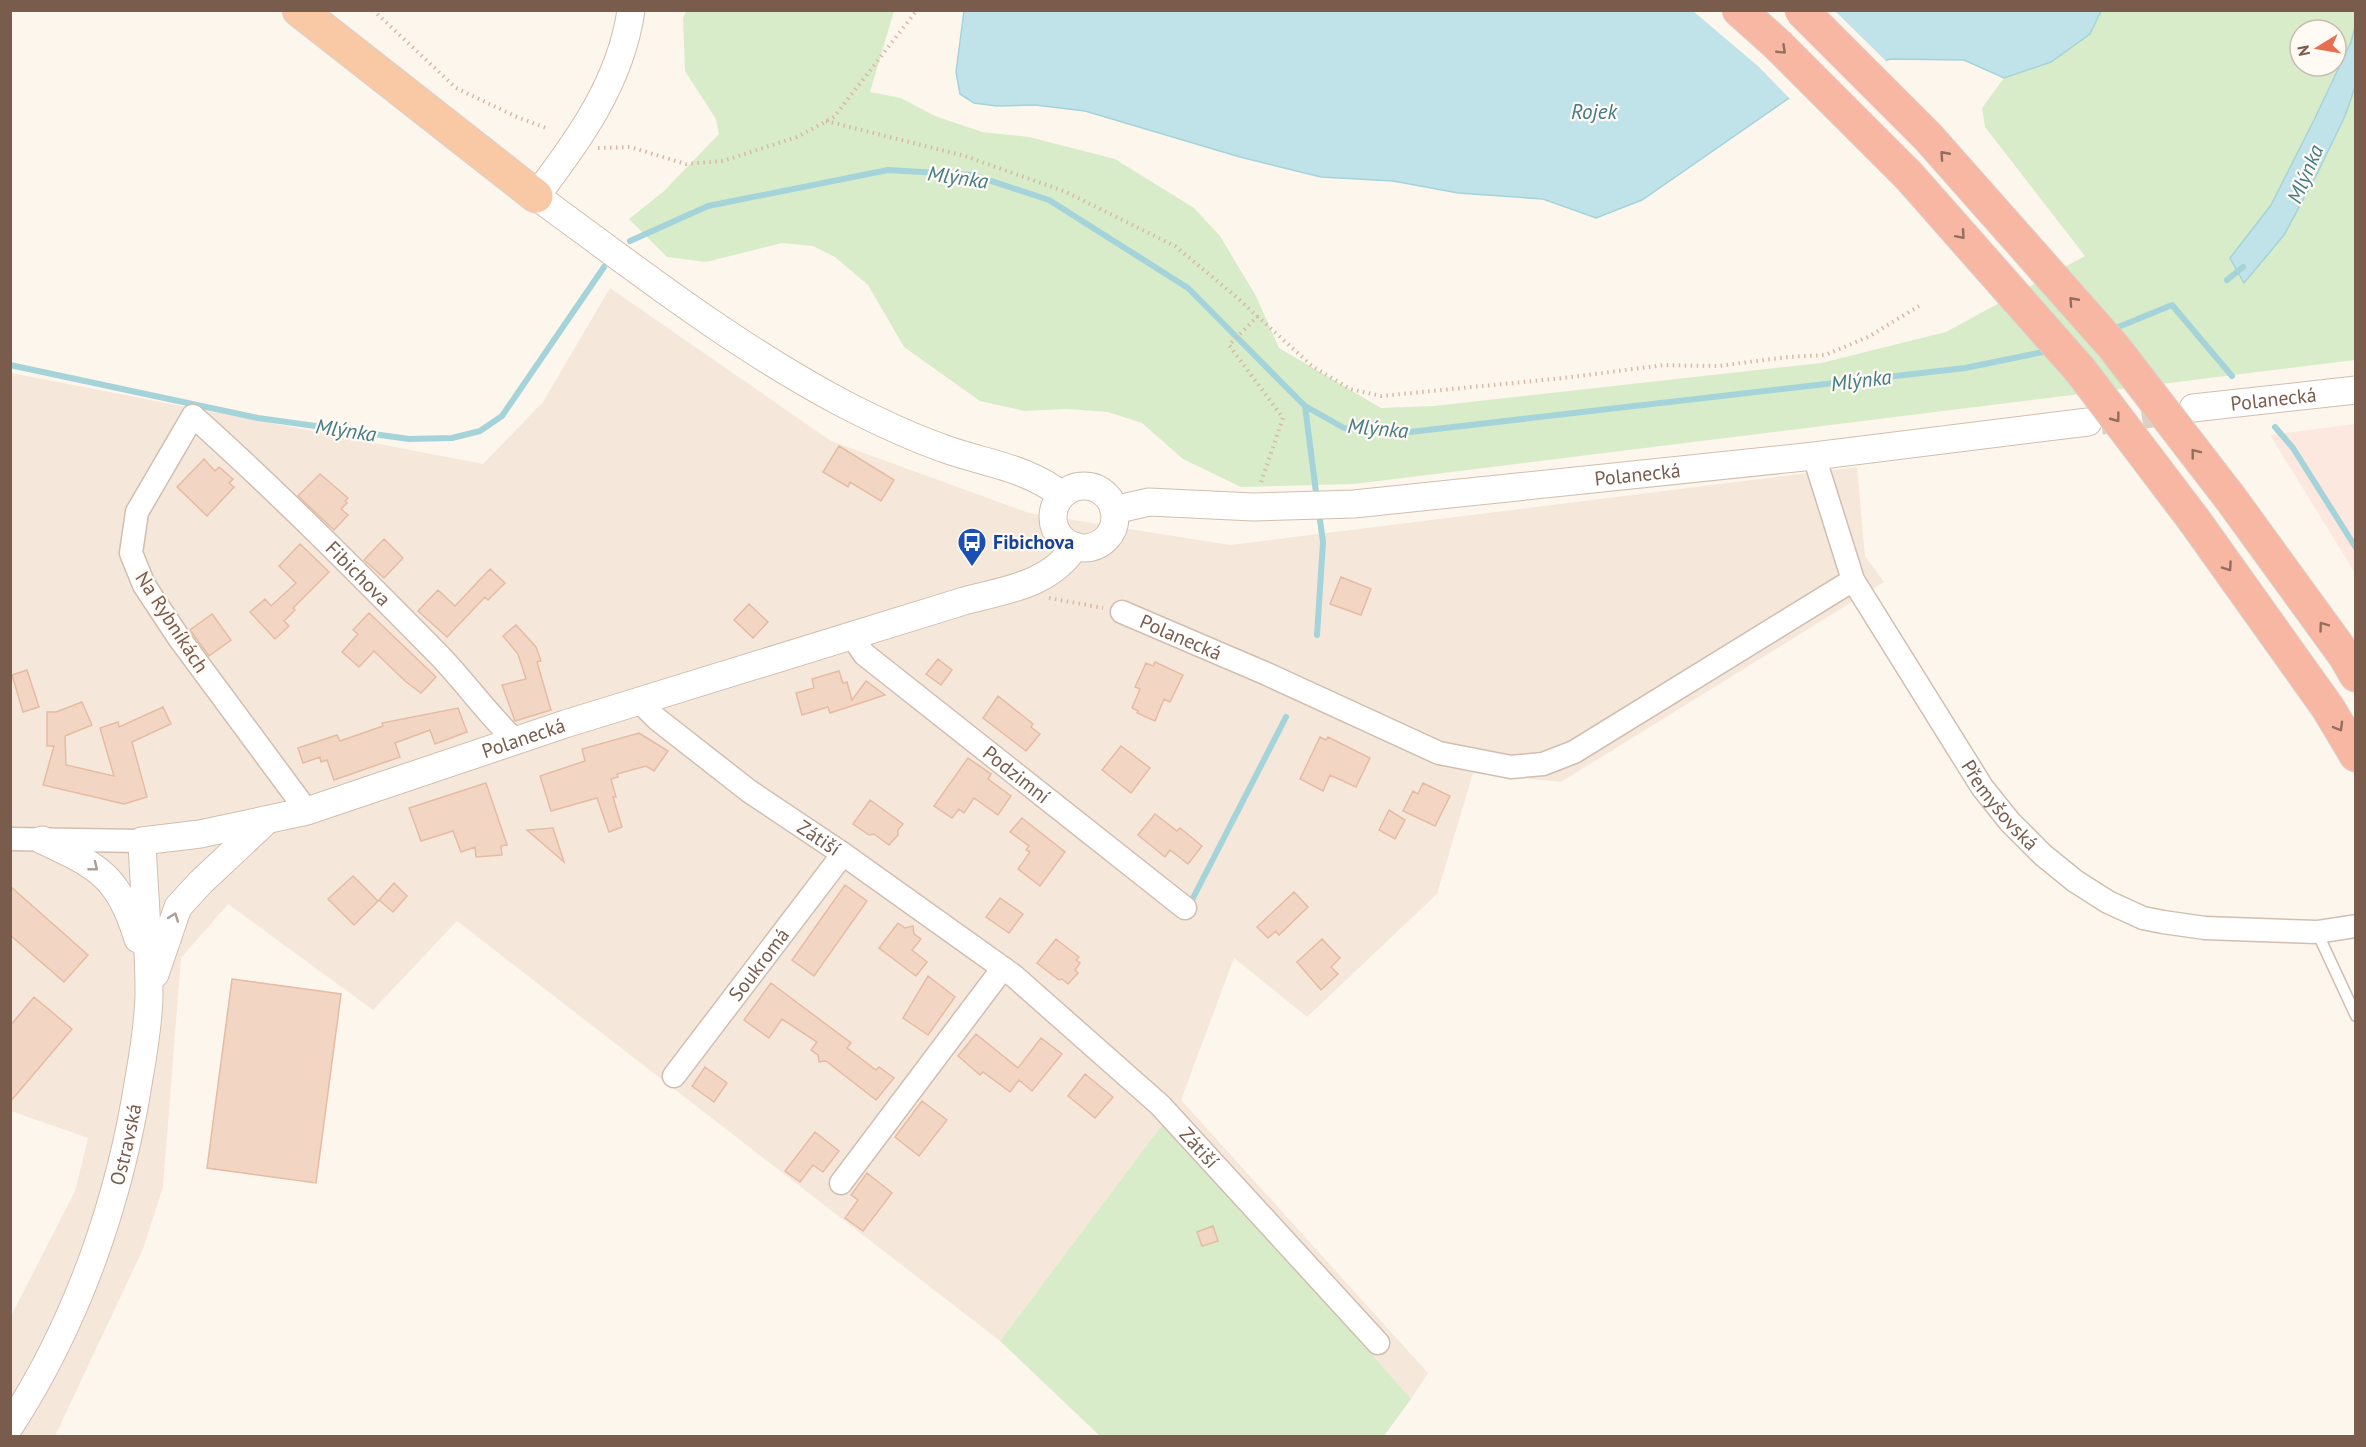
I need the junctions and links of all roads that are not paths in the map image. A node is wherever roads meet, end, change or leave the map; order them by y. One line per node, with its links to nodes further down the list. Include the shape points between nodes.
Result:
1 (299, 10): 6 (highway)
2 (311, 10): 6 (highway)
3 (631, 10): 7 (street, via 622,48 601,99 576,143)
4 (1739, 10): 22 (highway, one-way to 22, bridge, via 1909,176 2080,371 2194,520 2328,708)
5 (1801, 10): 19 (highway, one-way to 5, bridge, via 2231,499 2105,338 1928,137)
6 (372, 66): 7 (highway)
7 (536, 196): 13 (street, via 668,292 801,380 885,424 1032,477)
8 (2355, 390): 9 (street, Polanecká)
9 (2193, 408)
10 (193, 416): 21 (street, Fibichova, via 438,654); 23 (street, Na Rybníkách, via 137,512 131,553 144,585 179,638)
11 (2088, 423): 12 (street, Polanecká)
12 (1814, 456): 14 (street, Polanecká, via 1354,504 1253,507 1149,502); 16 (street, Přemyšovská)
13 (1061, 495): 14 (street, via 1077,486 1092,486 1104,493); 15 (street, via 1054,508 1053,522 1059,536)
14 (1114, 510): 15 (street, via 1113,528 1105,539 1089,547)
15 (1075, 546): 18 (street, Polanecká, via 1056,570 1029,583)
16 (1853, 580): 17 (street, Polanecká, via 1574,752 1543,764 1511,767 1438,753); 31 (street, Přemyšovská, via 1982,787 2026,840 2075,882 2123,910 2163,922 2205,928)
17 (1122, 612)
18 (852, 636): 20 (street, Polanecká); 29 (street, Podzimní, via 864,654)
19 (2355, 675)
20 (640, 702): 21 (street, Polanecká); 28 (street, Zátiší, via 748,791)
21 (515, 740): 23 (street, Polanecká)
22 (2355, 755)
23 (308, 811): 24 (street, Polanecká)
24 (266, 820): 27 (street, Polanecká); 33 (street, one-way to 24, via 178,907)
25 (10, 839): 26 (street, Polanecká)
26 (42, 840): 27 (street, Polanecká); 33 (street, one-way to 33, via 85,860 113,882 130,912)
27 (142, 841): 33 (street, Ostravská)
28 (843, 854): 32 (street, Zátiší); 35 (street, Soukromá)
29 (1185, 908)
30 (2355, 927): 31 (street, Přemyšovská)
31 (2317, 932): 34 (lane)
32 (1004, 968): 36 (street); 37 (street, Zátiší, via 1160,1105)
33 (149, 993): 38 (street, Ostravská, via 131,1125 99,1242 55,1346)
34 (2355, 1016)
35 (674, 1076)
36 (841, 1183)
37 (1378, 1343)
38 (10, 1426)

